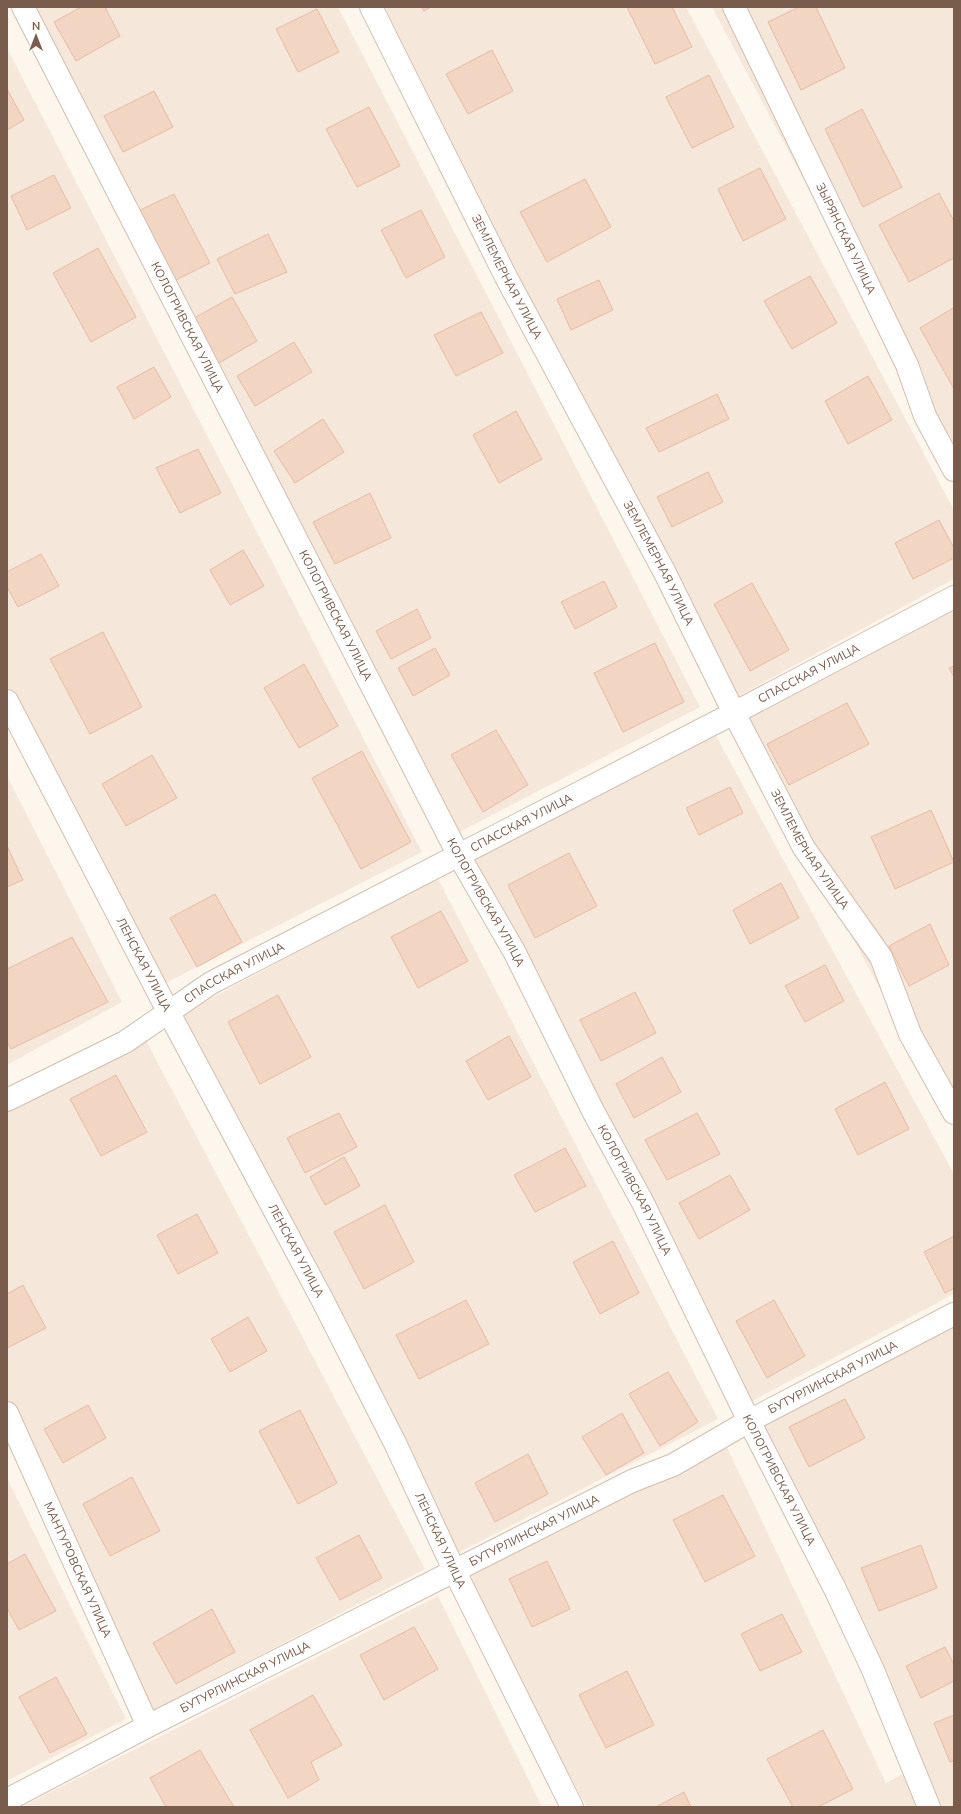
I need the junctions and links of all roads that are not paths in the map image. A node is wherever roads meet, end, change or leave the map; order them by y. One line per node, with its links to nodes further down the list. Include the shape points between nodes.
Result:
1 (23, 7): 8 (street, КОЛОГРИВСКАЯ УЛИЦА)
2 (371, 7): 7 (street, ЗЕМЛЕМЕРНАЯ УЛИЦА, via 506,277 665,573)
3 (734, 7): 4 (street, ЗЫРЯНСКАЯ УЛИЦА, via 907,365 925,416)
4 (954, 470)
5 (954, 597): 7 (street, СПАССКАЯ УЛИЦА)
6 (7, 701): 9 (street, ЛЕНСКАЯ УЛИЦА)
7 (734, 713): 8 (street, СПАССКАЯ УЛИЦА); 11 (street, ЗЕМЛЕМЕРНАЯ УЛИЦА, via 804,848 881,957 910,1034)
8 (458, 854): 9 (street, СПАССКАЯ УЛИЦА, via 211,983); 14 (street, КОЛОГРИВСКАЯ УЛИЦА, via 515,953 593,1111 643,1204)
9 (169, 1013): 10 (street, СПАССКАЯ УЛИЦА, via 125,1042); 15 (street, ЛЕНСКАЯ УЛИЦА, via 323,1300 395,1443)
10 (7, 1100)
11 (954, 1113)
12 (954, 1314): 14 (street, БУТУРЛИНСКАЯ УЛИЦА)
13 (7, 1413): 16 (street, МАНТУРОВСКАЯ УЛИЦА)
14 (749, 1421): 15 (street, БУТУРЛИНСКАЯ УЛИЦА, via 673,1465 632,1481); 19 (street, КОЛОГРИВСКАЯ УЛИЦА, via 835,1589 873,1670)
15 (455, 1572): 16 (street, БУТУРЛИНСКАЯ УЛИЦА); 18 (street, ЛЕНСКАЯ УЛИЦА)
16 (148, 1726): 17 (street, БУТУРЛИНСКАЯ УЛИЦА)
17 (7, 1800)
18 (572, 1807)
19 (929, 1807)

